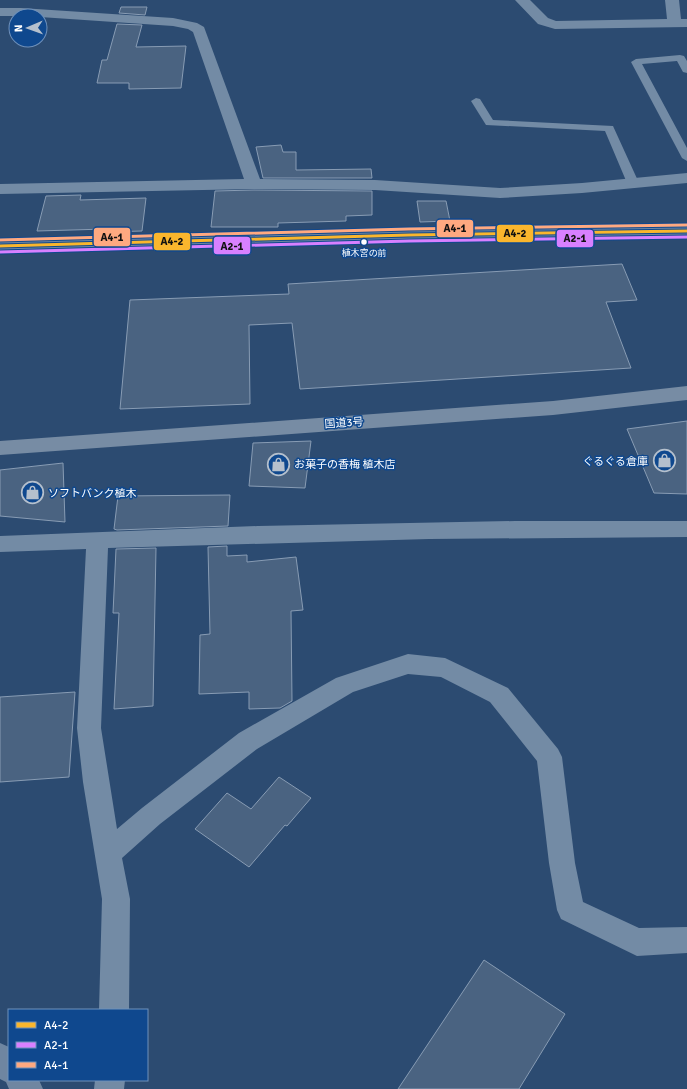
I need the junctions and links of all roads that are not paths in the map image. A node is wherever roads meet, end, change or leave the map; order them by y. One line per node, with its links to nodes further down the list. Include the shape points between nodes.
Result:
1 (522, 0): 4 (street, via 542,21 555,25)
2 (672, 0): 4 (street)
3 (0, 12): 11 (street, via 173,22 199,30)
4 (681, 24)
5 (684, 58): 6 (lane); 8 (lane, via 636,62)
6 (687, 70)
7 (476, 101): 10 (lane, via 490,123 609,128)
8 (687, 158)
9 (687, 178): 10 (street)
10 (633, 183): 11 (street, via 500,193 375,185)
11 (254, 184): 12 (street)
12 (0, 189)
13 (687, 231): 14 (street, via 409,235)
14 (0, 246)
15 (687, 393): 16 (highway, 国道3号, via 553,408)
16 (0, 448)
17 (687, 529): 18 (street, via 562,529)
18 (97, 540): 19 (street); 20 (street, via 89,728)
19 (0, 544)
20 (109, 854): 21 (street, via 151,816 248,741 345,685 408,664 445,668 499,695 549,757 562,863 571,910 637,942); 22 (street, via 116,899)
21 (687, 940)
22 (114, 1009)
23 (0, 1058): 24 (street)
24 (8, 1067)
25 (21, 1081): 26 (street)
26 (28, 1089)

